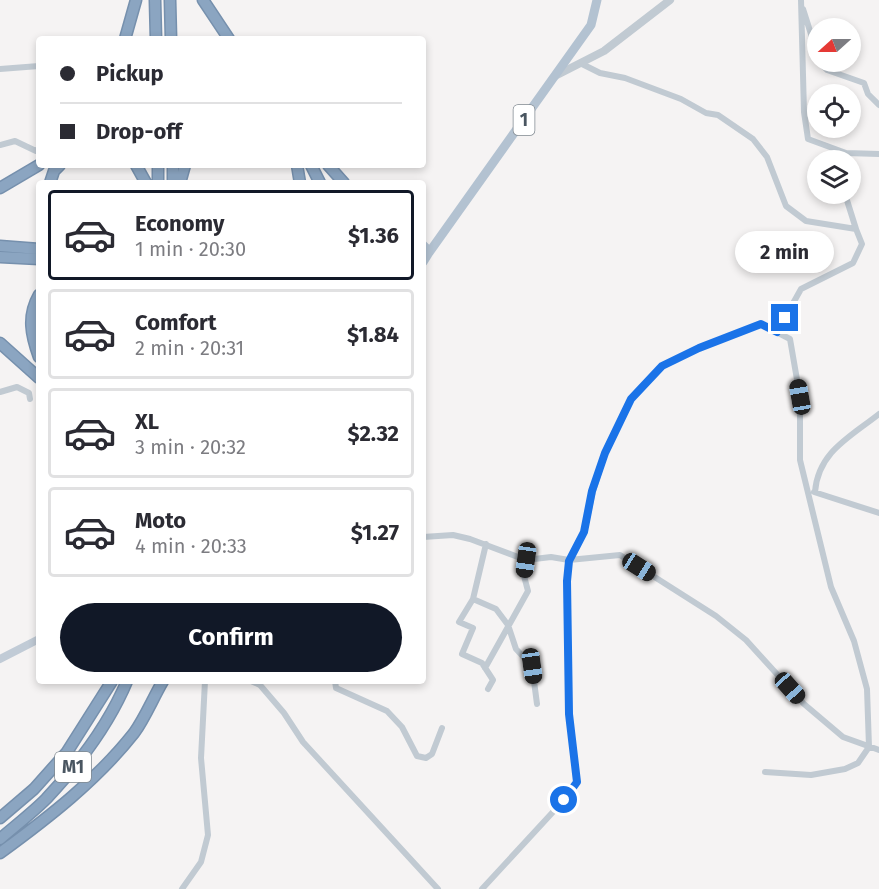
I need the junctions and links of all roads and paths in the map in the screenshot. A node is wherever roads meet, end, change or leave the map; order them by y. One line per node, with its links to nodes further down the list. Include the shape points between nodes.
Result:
1 (136, 0): 9 (highway)
2 (155, 0): 10 (highway)
3 (170, 0): 11 (highway)
4 (203, 0): 12 (highway)
5 (597, 0): 17 (main road, 1, via 591,26)
6 (670, 0): 13 (street, via 604,51)
7 (801, 1): 8 (street); 20 (street, via 808,140)
8 (807, 20)
9 (126, 36)
10 (156, 36)
11 (171, 36)
12 (228, 36)
13 (580, 63): 17 (street); 29 (street, via 718,115 753,139 766,157 786,206 806,221)
14 (36, 66): 15 (street)
15 (0, 69)
16 (833, 72): 18 (street, via 864,83)
17 (555, 76): 30 (main road, 1)
18 (879, 105)
19 (0, 146): 21 (street, via 15,141)
20 (837, 150)
21 (36, 151)
22 (861, 153): 23 (street)
23 (879, 154)
24 (36, 167): 27 (highway)
25 (331, 168): 26 (highway)
26 (341, 180)
27 (0, 188)
28 (848, 204): 29 (street)
29 (856, 229): 38 (street, via 862,244 853,262 801,289)
30 (440, 235): 31 (main road, 1); 35 (main road, 1)
31 (426, 242)
32 (0, 246): 33 (highway)
33 (36, 249)
34 (0, 257): 36 (highway)
35 (426, 257)
36 (36, 259)
37 (36, 302): 40 (highway, via 31,328)
38 (777, 332): 45 (street, via 790,339 800,397 800,460); 51 (street, via 761,324 699,348 662,366 631,399 605,453 584,532)
39 (0, 343): 41 (highway)
40 (36, 346)
41 (36, 373)
42 (0, 392): 43 (street, via 17,387 29,393)
43 (30, 399)
44 (879, 414): 46 (street, via 828,456 816,477)
45 (806, 489): 46 (street); 66 (street, via 831,587 854,642 867,689)
46 (815, 492): 47 (street)
47 (879, 513)
48 (426, 537): 49 (street, via 453,536)
49 (486, 544): 50 (street); 52 (street)
50 (526, 560): 51 (street, via 551,557); 53 (street, via 524,576 528,591)
51 (569, 561): 66 (street, via 620,555 724,622 812,711 843,737); 74 (street, via 567,671 577,782)
52 (473, 599): 53 (street, via 496,609); 56 (street, via 459,622 473,628 462,654)
53 (508, 625): 56 (street); 64 (street, via 516,649 532,666)
54 (36, 641): 55 (main road)
55 (0, 659)
56 (485, 668): 63 (street, via 494,680)
57 (110, 684): 69 (highway, M1, via 67,752 34,789)
58 (126, 684): 70 (highway, M1, via 82,756 45,800)
59 (161, 684): 71 (highway, via 135,732 101,770)
60 (205, 684): 72 (street, via 201,759 208,835 201,862)
61 (256, 684): 73 (street, via 284,713 303,742)
62 (335, 684): 65 (street, via 336,688 387,711 402,727 417,756 426,758 432,754)
63 (488, 689)
64 (537, 704)
65 (442, 728)
66 (869, 747): 67 (street); 68 (street, via 858,763 845,769 811,775)
67 (879, 750)
68 (765, 772)
69 (0, 818)
70 (0, 838)
71 (0, 853)
72 (182, 889)
73 (438, 889)
74 (482, 889)

